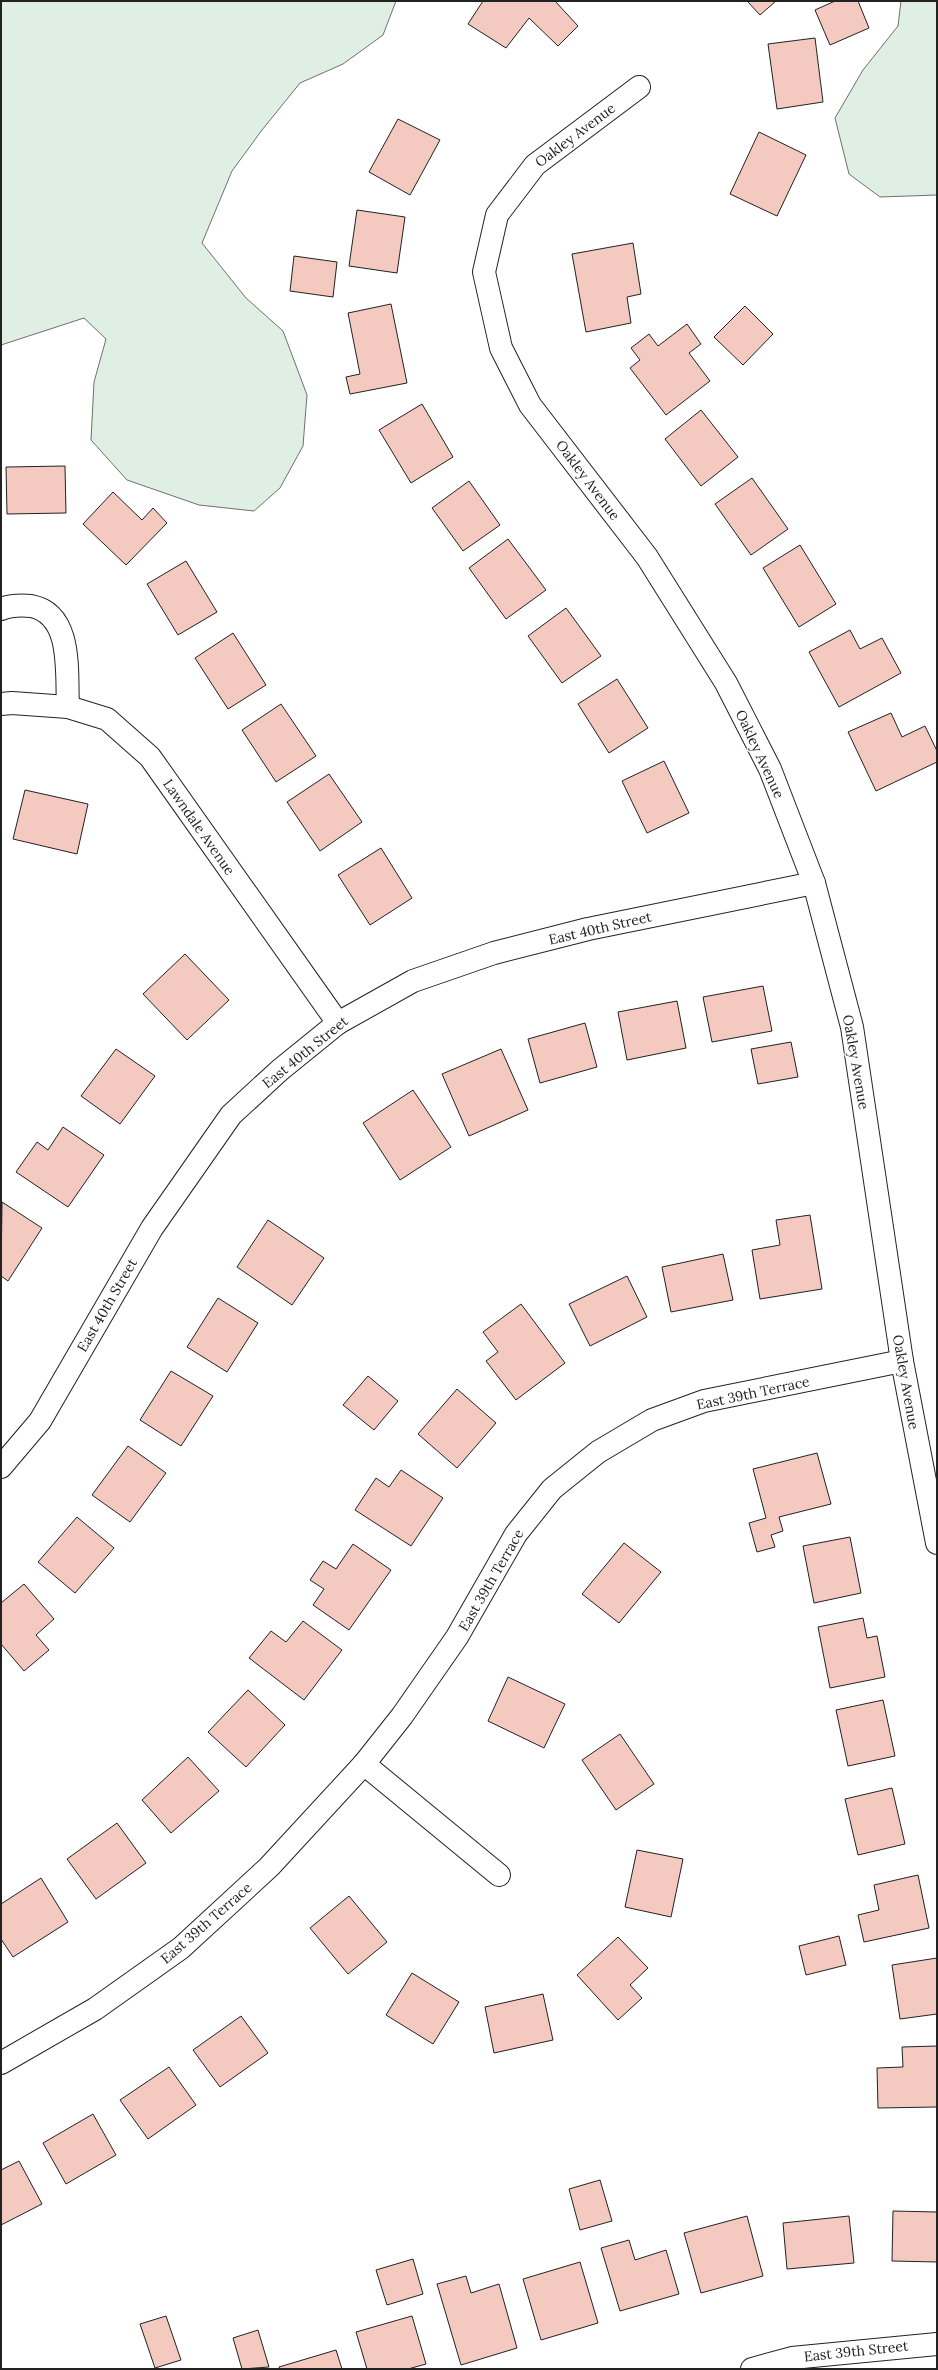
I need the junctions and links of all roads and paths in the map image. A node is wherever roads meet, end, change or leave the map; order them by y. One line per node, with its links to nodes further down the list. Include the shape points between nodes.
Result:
1 (639, 87): 5 (street, Oakley Avenue, via 535,165 497,215 484,272 501,348 530,405 647,557 726,683 770,769)
2 (1, 609): 4 (street, via 20,605 40,608 57,622 65,648)
3 (6, 704): 4 (street, Lawndale Avenue)
4 (68, 707): 6 (street, Lawndale Avenue, via 107,719 150,757)
5 (814, 884): 6 (street, East 40th Street, via 588,929 494,953 413,981); 7 (street, Oakley Avenue, via 852,1027)
6 (338, 1023): 8 (street, East 40th Street, via 280,1070 231,1115 152,1228 40,1420)
7 (902, 1361): 9 (street, Oakley Avenue); 10 (street, East 39th Terrace, via 704,1401 652,1420 598,1452 552,1489 516,1534 457,1637 402,1716)
8 (1, 1467)
9 (937, 1543)
10 (364, 1764): 11 (street); 12 (street, East 39th Terrace, via 269,1867 181,1948 95,2009)
11 (499, 1875)
12 (1, 2063)
13 (937, 2344): 14 (street, East 39th Street, via 792,2358)
14 (752, 2369)

